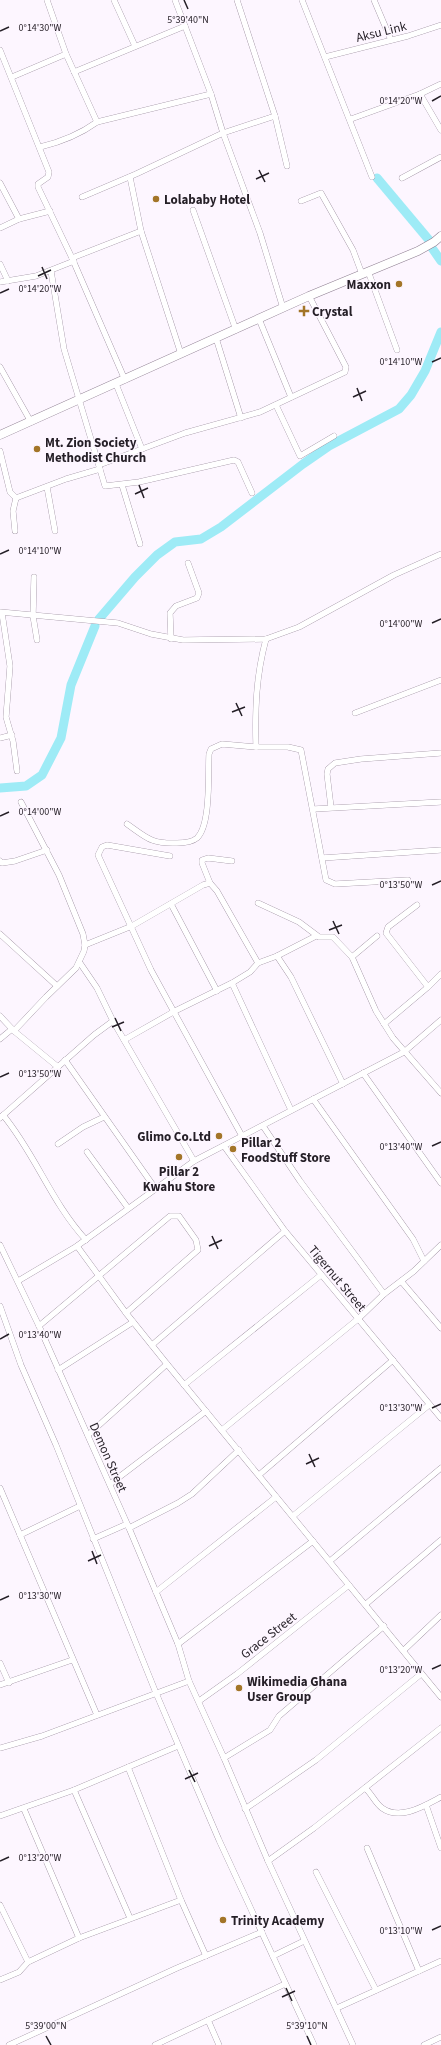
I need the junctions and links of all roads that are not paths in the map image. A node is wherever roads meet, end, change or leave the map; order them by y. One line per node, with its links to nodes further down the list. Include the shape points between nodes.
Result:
1 (48, 0): 12 (street)
2 (114, 0): 10 (street)
3 (175, 0): 8 (street)
4 (237, 0): 19 (street)
5 (302, 0): 13 (street)
6 (374, 0): 9 (street)
7 (441, 25): 9 (street, Aksu Link)
8 (185, 26): 10 (street); 17 (street)
9 (391, 40): 13 (street, Aksu Link)
10 (135, 46): 14 (street)
11 (0, 50): 15 (street)
12 (66, 54): 14 (street); 15 (street)
13 (325, 57): 20 (street)
14 (74, 72): 21 (street)
15 (12, 77): 24 (street)
16 (441, 84): 18 (street)
17 (211, 94): 21 (street); 23 (street)
18 (420, 94): 20 (street); 22 (street)
19 (275, 116): 23 (street); 26 (street)
20 (351, 119): 28 (street)
21 (97, 122): 24 (street, via 85,131)
22 (441, 130)
23 (223, 133): 27 (street); 46 (street, via 260,233)
24 (40, 147): 34 (street, via 50,175 38,185)
25 (441, 157): 29 (street)
26 (287, 166)
27 (130, 177): 31 (street); 37 (street)
28 (372, 177)
29 (402, 178)
30 (0, 183): 35 (street)
31 (82, 197)
32 (301, 200): 42 (street, via 321,193)
33 (193, 210): 48 (street)
34 (50, 211): 35 (street); 39 (street)
35 (19, 219): 36 (street)
36 (0, 228)
37 (141, 231): 39 (street); 51 (street)
38 (441, 236): 42 (main road, via 427,247)
39 (73, 260): 41 (street); 53 (street)
40 (0, 264): 43 (street)
41 (51, 271): 43 (street); 56 (street, via 64,349)
42 (365, 273): 45 (main road); 50 (street)
43 (8, 281): 44 (street)
44 (0, 282)
45 (310, 296): 46 (main road); 55 (street, via 346,370)
46 (283, 308): 47 (main road)
47 (259, 319): 48 (main road); 55 (street)
48 (236, 330): 49 (main road)
49 (216, 338): 51 (main road); 58 (street)
50 (397, 350)
51 (181, 354): 53 (main road)
52 (0, 367): 59 (street)
53 (124, 380): 54 (main road)
54 (116, 384): 56 (main road); 62 (street)
55 (291, 397): 57 (street)
56 (78, 400): 59 (main road); 64 (street)
57 (276, 406): 58 (street); 61 (street, via 300,456)
58 (241, 418): 62 (street, via 185,433)
59 (31, 422): 60 (main road)
60 (0, 435)
61 (334, 436)
62 (142, 449): 64 (street)
63 (0, 451): 68 (street, via 10,492)
64 (99, 467): 65 (street, via 105,486); 66 (street)
65 (122, 485): 67 (street, via 234,460 238,462); 71 (street)
66 (47, 487): 68 (street); 69 (street)
67 (252, 493)
68 (16, 498): 70 (street, via 13,511)
69 (55, 530)
70 (15, 531)
71 (140, 544)
72 (441, 554): 79 (street, via 394,575 299,627)
73 (188, 563): 78 (street, via 199,593 197,598 176,606 170,613)
74 (34, 577): 76 (street)
75 (1, 612): 76 (street); 77 (street)
76 (33, 616): 78 (street, via 118,623); 80 (street)
77 (2, 633): 83 (street, via 10,666 6,717)
78 (171, 639): 79 (street)
79 (266, 639): 85 (street, via 255,702)
80 (37, 640)
81 (441, 680): 82 (street)
82 (355, 714)
83 (12, 735): 84 (street); 87 (street)
84 (0, 738)
85 (256, 747): 91 (street, via 288,747 301,750); 92 (street, via 222,744 211,749 205,819 202,830 195,839 184,843 151,842)
86 (441, 753): 90 (street, via 335,763 328,769 327,774)
87 (17, 771)
88 (22, 802): 93 (street)
89 (441, 802): 90 (street)
90 (330, 807): 91 (street)
91 (314, 810): 96 (street)
92 (127, 824)
93 (47, 850): 97 (street, via 15,861); 108 (street, via 83,934)
94 (441, 850): 96 (street)
95 (170, 856): 104 (street, via 107,845 99,851 98,855)
96 (322, 858): 99 (street, via 326,880 335,884)
97 (0, 861)
98 (232, 861): 100 (street, via 208,858 202,860)
99 (408, 880)
100 (210, 883): 102 (street, via 202,885); 112 (street)
101 (258, 903): 106 (street, via 299,922)
102 (171, 904): 104 (street); 117 (street)
103 (417, 905): 116 (street, via 388,927 386,933)
104 (132, 926): 108 (street); 118 (street, via 151,970)
105 (0, 934): 115 (street)
106 (316, 936): 109 (street); 110 (street, via 333,937)
107 (377, 936): 110 (street)
108 (85, 945): 111 (street)
109 (277, 956): 112 (street); 130 (street, via 291,977)
110 (352, 957): 122 (street, via 364,988)
111 (80, 963): 115 (street); 121 (street, via 97,988)
112 (258, 963): 114 (street, via 250,972)
113 (441, 974): 116 (street)
114 (232, 983): 117 (street); 133 (street)
115 (57, 986): 123 (street)
116 (428, 987): 122 (street)
117 (217, 991): 118 (street)
118 (175, 1011): 125 (street); 137 (street)
119 (0, 1016): 123 (street)
120 (441, 1020): 126 (street)
121 (113, 1021): 125 (street); 127 (street)
122 (384, 1024): 126 (street)
123 (13, 1030): 124 (street); 128 (street)
124 (0, 1039)
125 (124, 1040): 141 (street)
126 (404, 1052): 129 (street); 131 (street)
127 (65, 1060): 128 (street); 135 (street)
128 (58, 1067): 134 (street)
129 (363, 1073): 130 (street); 142 (street)
130 (343, 1084): 132 (street)
131 (441, 1093)
132 (313, 1099): 133 (street); 150 (street, via 413,1239)
133 (291, 1110): 136 (street)
134 (2, 1116): 146 (street, via 23,1140 62,1210)
135 (104, 1117): 138 (street); 143 (street)
136 (263, 1126): 137 (street); 155 (street, via 300,1182)
137 (242, 1136): 139 (street)
138 (58, 1144)
139 (224, 1146): 141 (street); 145 (street, Tigernut Street)
140 (87, 1152): 144 (street)
141 (194, 1161): 143 (street)
142 (441, 1183)
143 (155, 1188): 144 (street)
144 (128, 1208): 146 (street)
145 (285, 1231): 151 (street, Tigernut Street); 162 (street)
146 (86, 1240): 149 (street)
147 (0, 1245): 153 (street, Demon Street)
148 (441, 1245): 150 (street)
149 (77, 1246): 152 (street); 153 (street)
150 (424, 1261): 154 (street)
151 (321, 1275): 158 (street, Tigernut Street); 166 (street)
152 (98, 1276): 157 (street); 157 (street, via 170,1216 179,1216 196,1240 198,1250); 160 (street)
153 (18, 1281): 160 (street, Demon Street)
154 (401, 1281): 155 (street); 161 (street)
155 (384, 1294): 158 (street)
156 (0, 1306): 179 (street, via 21,1365)
157 (126, 1313): 159 (street)
158 (358, 1319): 163 (street, Tigernut Street); 170 (street)
159 (133, 1322): 162 (street); 165 (street)
160 (39, 1326): 165 (street, Demon Street)
161 (441, 1328)
162 (152, 1345): 164 (street)
163 (393, 1360): 167 (street, Tigernut Street); 174 (street)
164 (167, 1364): 166 (street); 171 (street)
165 (58, 1370): 171 (street, Demon Street)
166 (184, 1385): 168 (street)
167 (430, 1405): 169 (street, Tigernut Street); 180 (street)
168 (206, 1411): 170 (street); 175 (street)
169 (441, 1418)
170 (222, 1430): 172 (street)
171 (88, 1435): 175 (street, Demon Street)
172 (239, 1450): 174 (street); 181 (street, via 192,1494)
173 (441, 1468): 186 (street)
174 (259, 1475): 177 (street)
175 (110, 1484): 181 (street, Demon Street)
176 (0, 1488): 178 (street)
177 (276, 1497): 180 (street); 188 (street)
178 (2, 1500): 182 (street)
179 (80, 1506): 182 (street); 183 (street)
180 (292, 1516): 185 (street)
181 (128, 1526): 183 (street); 188 (street, Demon Street)
182 (20, 1535): 194 (street)
183 (93, 1539): 200 (street)
184 (441, 1540): 189 (street)
185 (313, 1541): 186 (street); 192 (street)
186 (330, 1561): 187 (street)
187 (350, 1585): 189 (street); 202 (street, Grace Street)
188 (156, 1592): 192 (street, Demon Street)
189 (366, 1604): 191 (street)
190 (441, 1615): 193 (street)
191 (384, 1626): 193 (street); 207 (street, via 279,1716 270,1730)
192 (178, 1644): 197 (street, Demon Street)
193 (404, 1650): 196 (street)
194 (72, 1660): 198 (street); 203 (street)
195 (0, 1663): 198 (street)
196 (421, 1674): 201 (street); 214 (street, via 316,1760)
197 (189, 1681): 200 (street); 202 (street, Demon Street)
198 (8, 1683): 199 (street)
199 (0, 1685)
200 (156, 1693): 203 (street); 205 (street)
201 (440, 1694)
202 (199, 1701): 207 (street, Demon Street)
203 (97, 1715): 206 (street, via 42,1736)
204 (441, 1728): 209 (street)
205 (178, 1746): 208 (street); 223 (street)
206 (0, 1748)
207 (224, 1758): 214 (street, Demon Street)
208 (128, 1767): 210 (street); 220 (street)
209 (366, 1788): 212 (street, via 382,1808 395,1814); 218 (street)
210 (74, 1790): 213 (street); 222 (street)
211 (441, 1797): 212 (street)
212 (426, 1805): 217 (street)
213 (24, 1809): 215 (street); 224 (street)
214 (245, 1810): 218 (street, Demon Street)
215 (0, 1816)
216 (366, 1848): 230 (street)
217 (441, 1848)
218 (268, 1860): 225 (street, Demon Street)
219 (316, 1872): 233 (street)
220 (181, 1900): 222 (street); 226 (street)
221 (0, 1905): 229 (street)
222 (130, 1918): 224 (street)
223 (262, 1932): 226 (street); 227 (street)
224 (79, 1938): 229 (street)
225 (304, 1941): 227 (street); 234 (street, Demon Street)
226 (206, 1956): 237 (street)
227 (273, 1956): 232 (street)
228 (441, 1961): 230 (street)
229 (28, 1962): 231 (street, via 19,1972)
230 (419, 1971): 233 (street)
231 (0, 1980)
232 (285, 1984): 235 (street); 240 (street)
233 (376, 1990): 234 (street)
234 (337, 2008): 241 (street, Demon Street)
235 (208, 2020): 238 (street); 239 (street)
236 (441, 2037): 242 (street)
237 (10, 2045)
238 (156, 2045)
239 (219, 2045)
240 (314, 2045)
241 (353, 2045)
242 (424, 2045)

